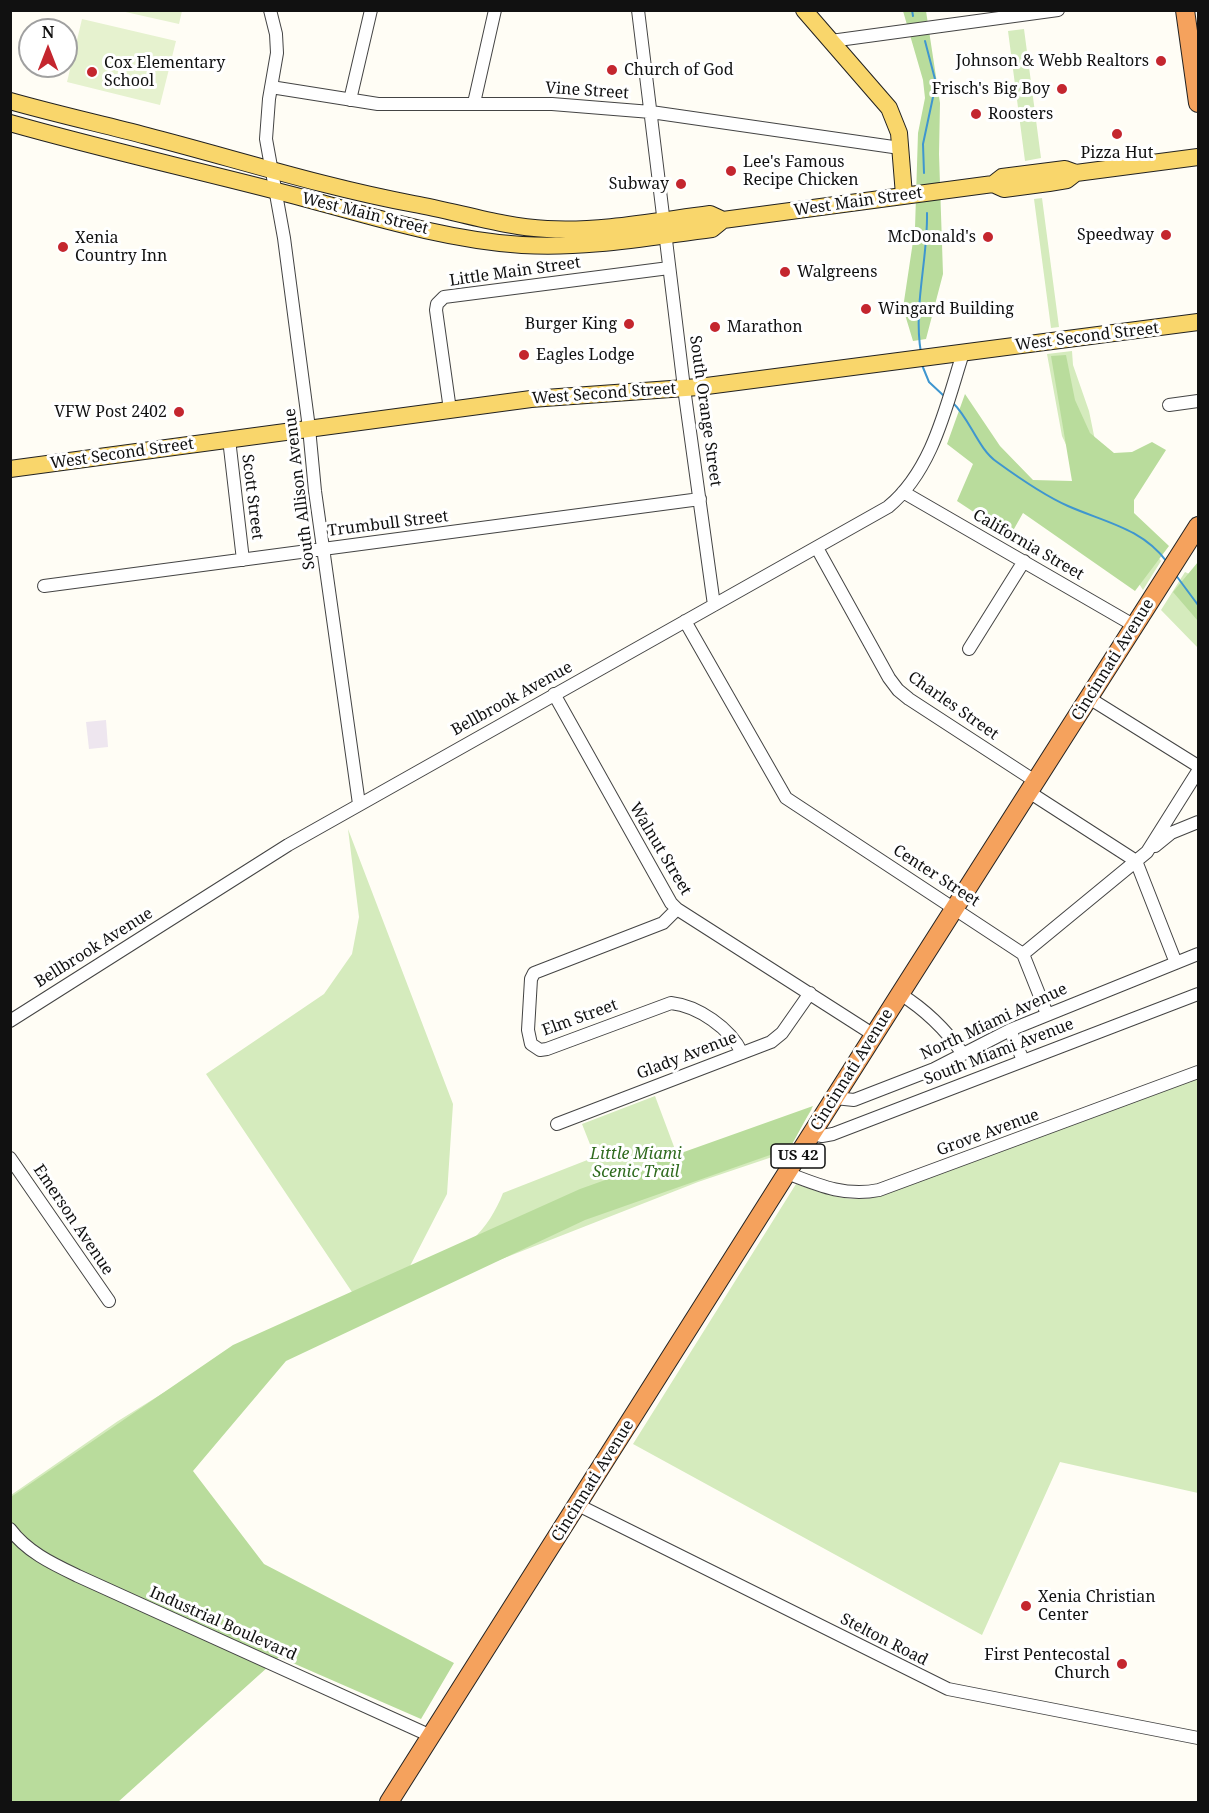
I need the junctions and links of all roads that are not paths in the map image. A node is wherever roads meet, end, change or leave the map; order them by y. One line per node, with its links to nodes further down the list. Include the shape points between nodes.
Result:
1 (270, 10): 9 (street, South Allison Avenue, via 277,53)
2 (371, 10): 10 (street)
3 (495, 10): 12 (street)
4 (638, 10): 14 (street, South Orange Street)
5 (804, 10): 8 (main road)
6 (1058, 10): 8 (street)
7 (1185, 10): 13 (highway)
8 (831, 41): 16 (main road, via 889,108 897,125)
9 (272, 87): 10 (street, Vine Street); 18 (street, South Allison Avenue, via 266,129)
10 (350, 100): 12 (street, Vine Street, via 378,104)
11 (10, 101): 18 (main road, West Main Street)
12 (474, 103): 14 (street, Vine Street)
13 (1198, 103)
14 (651, 112): 16 (street, Vine Street); 21 (street, South Orange Street)
15 (10, 123): 19 (main road, West Main Street)
16 (900, 148): 20 (main road)
17 (1198, 157): 20 (main road, West Main Street, via 1076,173 1065,168 1002,177 993,184)
18 (273, 171): 19 (street, South Allison Avenue); 21 (main road, West Main Street, via 531,228)
19 (276, 191): 21 (main road, West Main Street, via 408,225 506,243 581,245); 29 (street, South Allison Avenue)
20 (904, 195): 21 (main road, West Main Street, via 723,220 710,214)
21 (665, 227): 22 (street, South Orange Street)
22 (669, 268): 25 (street, South Orange Street); 28 (street, Little Main Street, via 444,297 436,310)
23 (1198, 322): 24 (main road, West Second Street)
24 (963, 353): 25 (main road, West Second Street); 32 (street, Bellbrook Avenue, via 931,448)
25 (684, 388): 28 (main road, West Second Street, via 558,395); 33 (street, South Orange Street)
26 (1198, 401): 27 (street)
27 (1169, 405)
28 (450, 410): 29 (main road, West Second Street)
29 (309, 428): 30 (main road, West Second Street); 36 (street, South Allison Avenue)
30 (229, 440): 31 (main road, West Second Street); 37 (street, Scott Street)
31 (10, 469)
32 (903, 492): 35 (street, Bellbrook Avenue, via 882,512); 38 (street, California Street)
33 (700, 499): 36 (street, Trumbull Street); 40 (street, South Orange Street)
34 (1198, 526): 42 (highway, Cincinnati Avenue / US 42)
35 (817, 548): 40 (street, Bellbrook Avenue); 47 (street, Charles Street, via 898,690)
36 (323, 549): 37 (street, Trumbull Street); 48 (street, South Allison Avenue)
37 (243, 560): 39 (street, Trumbull Street)
38 (1024, 561): 42 (street, California Street); 43 (street)
39 (45, 586)
40 (714, 605): 41 (street, Bellbrook Avenue)
41 (685, 621): 44 (street, Bellbrook Avenue); 53 (street, Center Street, via 786,798)
42 (1135, 626): 45 (highway, Cincinnati Avenue / US 42)
43 (969, 650)
44 (554, 694): 48 (street, Bellbrook Avenue); 52 (street, Walnut Street, via 667,899)
45 (1089, 698): 46 (street); 47 (highway, Cincinnati Avenue / US 42)
46 (1198, 768): 50 (street)
47 (1032, 787): 51 (street, Charles Street); 53 (highway, Cincinnati Avenue / US 42)
48 (359, 804): 61 (street, Bellbrook Avenue)
49 (1198, 822): 50 (street, via 1171,833)
50 (1147, 852): 51 (street)
51 (1136, 861): 54 (street); 56 (street)
52 (677, 909): 57 (street, Walnut Street); 64 (street, Elm Street, via 663,923 534,973 531,1044 540,1050 547,1049 671,1003 688,1007 715,1023 734,1039)
53 (954, 909): 54 (street, Center Street); 58 (highway, Cincinnati Avenue / US 42)
54 (1023, 954): 60 (street)
55 (1198, 954): 56 (street, North Miami Avenue)
56 (1176, 963): 60 (street, North Miami Avenue)
57 (810, 993): 63 (street, Walnut Street); 64 (street, Glady Avenue, via 778,1038)
58 (900, 994): 63 (highway, Cincinnati Avenue / US 42); 65 (street, via 935,1020)
59 (1198, 994): 66 (street, South Miami Avenue)
60 (1047, 1014): 62 (street, North Miami Avenue)
61 (10, 1021)
62 (1010, 1029): 65 (street, North Miami Avenue); 66 (street)
63 (874, 1035): 68 (highway, Cincinnati Avenue / US 42)
64 (742, 1053): 69 (street, Glady Avenue)
65 (963, 1054): 68 (street, North Miami Avenue, via 854,1100)
66 (1023, 1060): 70 (street, South Miami Avenue, via 833,1134)
67 (1198, 1072): 72 (street, Grove Avenue, via 879,1190 838,1191)
68 (835, 1098): 70 (highway, Cincinnati Avenue / US 42)
69 (557, 1124)
70 (811, 1134): 72 (highway, Cincinnati Avenue / US 42)
71 (10, 1158): 73 (street, Emerson Avenue)
72 (787, 1173): 74 (highway, Cincinnati Avenue / US 42)
73 (108, 1301)
74 (578, 1505): 76 (highway, Cincinnati Avenue / US 42); 77 (street, Stelton Road, via 948,1689)
75 (10, 1529): 76 (street, Industrial Boulevard, via 40,1557 78,1576)
76 (431, 1736): 78 (highway, Cincinnati Avenue / US 42); 79 (highway, Cincinnati Avenue / US 42)
77 (1198, 1738)
78 (389, 1803)
79 (398, 1803)

